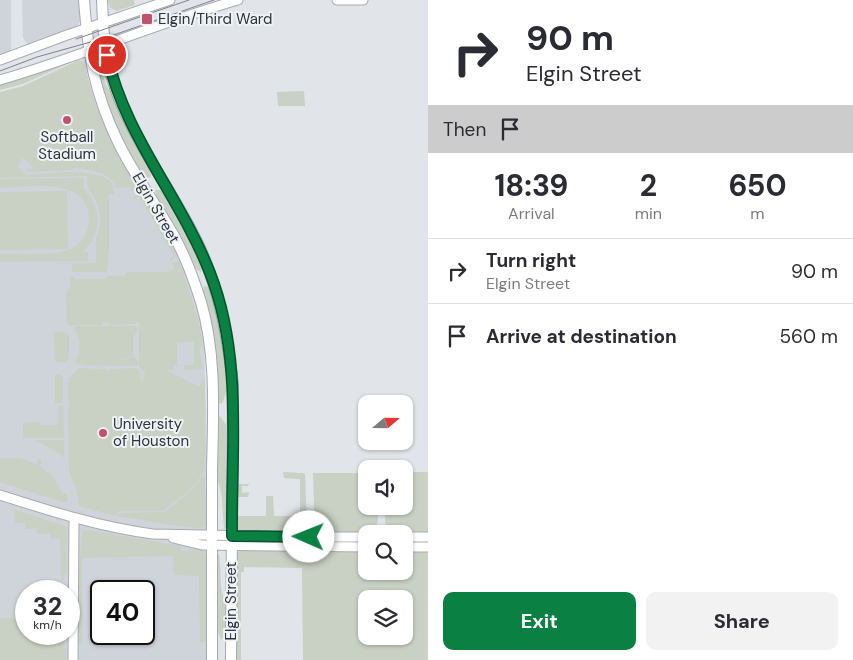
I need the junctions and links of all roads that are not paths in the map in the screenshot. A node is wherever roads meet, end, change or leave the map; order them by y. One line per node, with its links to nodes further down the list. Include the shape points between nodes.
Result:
1 (84, 0): 8 (main road, Elgin Street)
2 (102, 0): 7 (main road, Elgin Street)
3 (170, 0): 7 (street)
4 (238, 0): 9 (street)
5 (338, 0): 6 (street)
6 (363, 0)
7 (103, 23): 8 (street); 9 (main road, Elgin Street)
8 (86, 29): 10 (main road, Elgin Street); 11 (street)
9 (105, 44): 10 (street); 13 (main road, Elgin Street, via 111,75 126,114 195,239 211,275 228,342)
10 (88, 51): 12 (street); 14 (main road, Elgin Street, via 102,103 119,143 175,237 194,281 208,332)
11 (0, 60)
12 (0, 80)
13 (232, 412): 14 (main road); 21 (main road, Elgin Street)
14 (213, 413): 20 (main road, Elgin Street)
15 (0, 494): 16 (street)
16 (74, 518): 20 (street, via 202,545); 27 (street)
17 (358, 537): 21 (street)
18 (413, 537): 19 (street)
19 (428, 537)
20 (212, 541): 21 (street); 26 (main road, Elgin Street)
21 (232, 541): 23 (street); 25 (main road, Elgin Street)
22 (413, 546): 24 (street)
23 (358, 547)
24 (428, 547)
25 (230, 644): 26 (main road); 29 (main road, Elgin Street)
26 (212, 645): 28 (main road, Elgin Street)
27 (73, 660)
28 (212, 660)
29 (231, 660)

